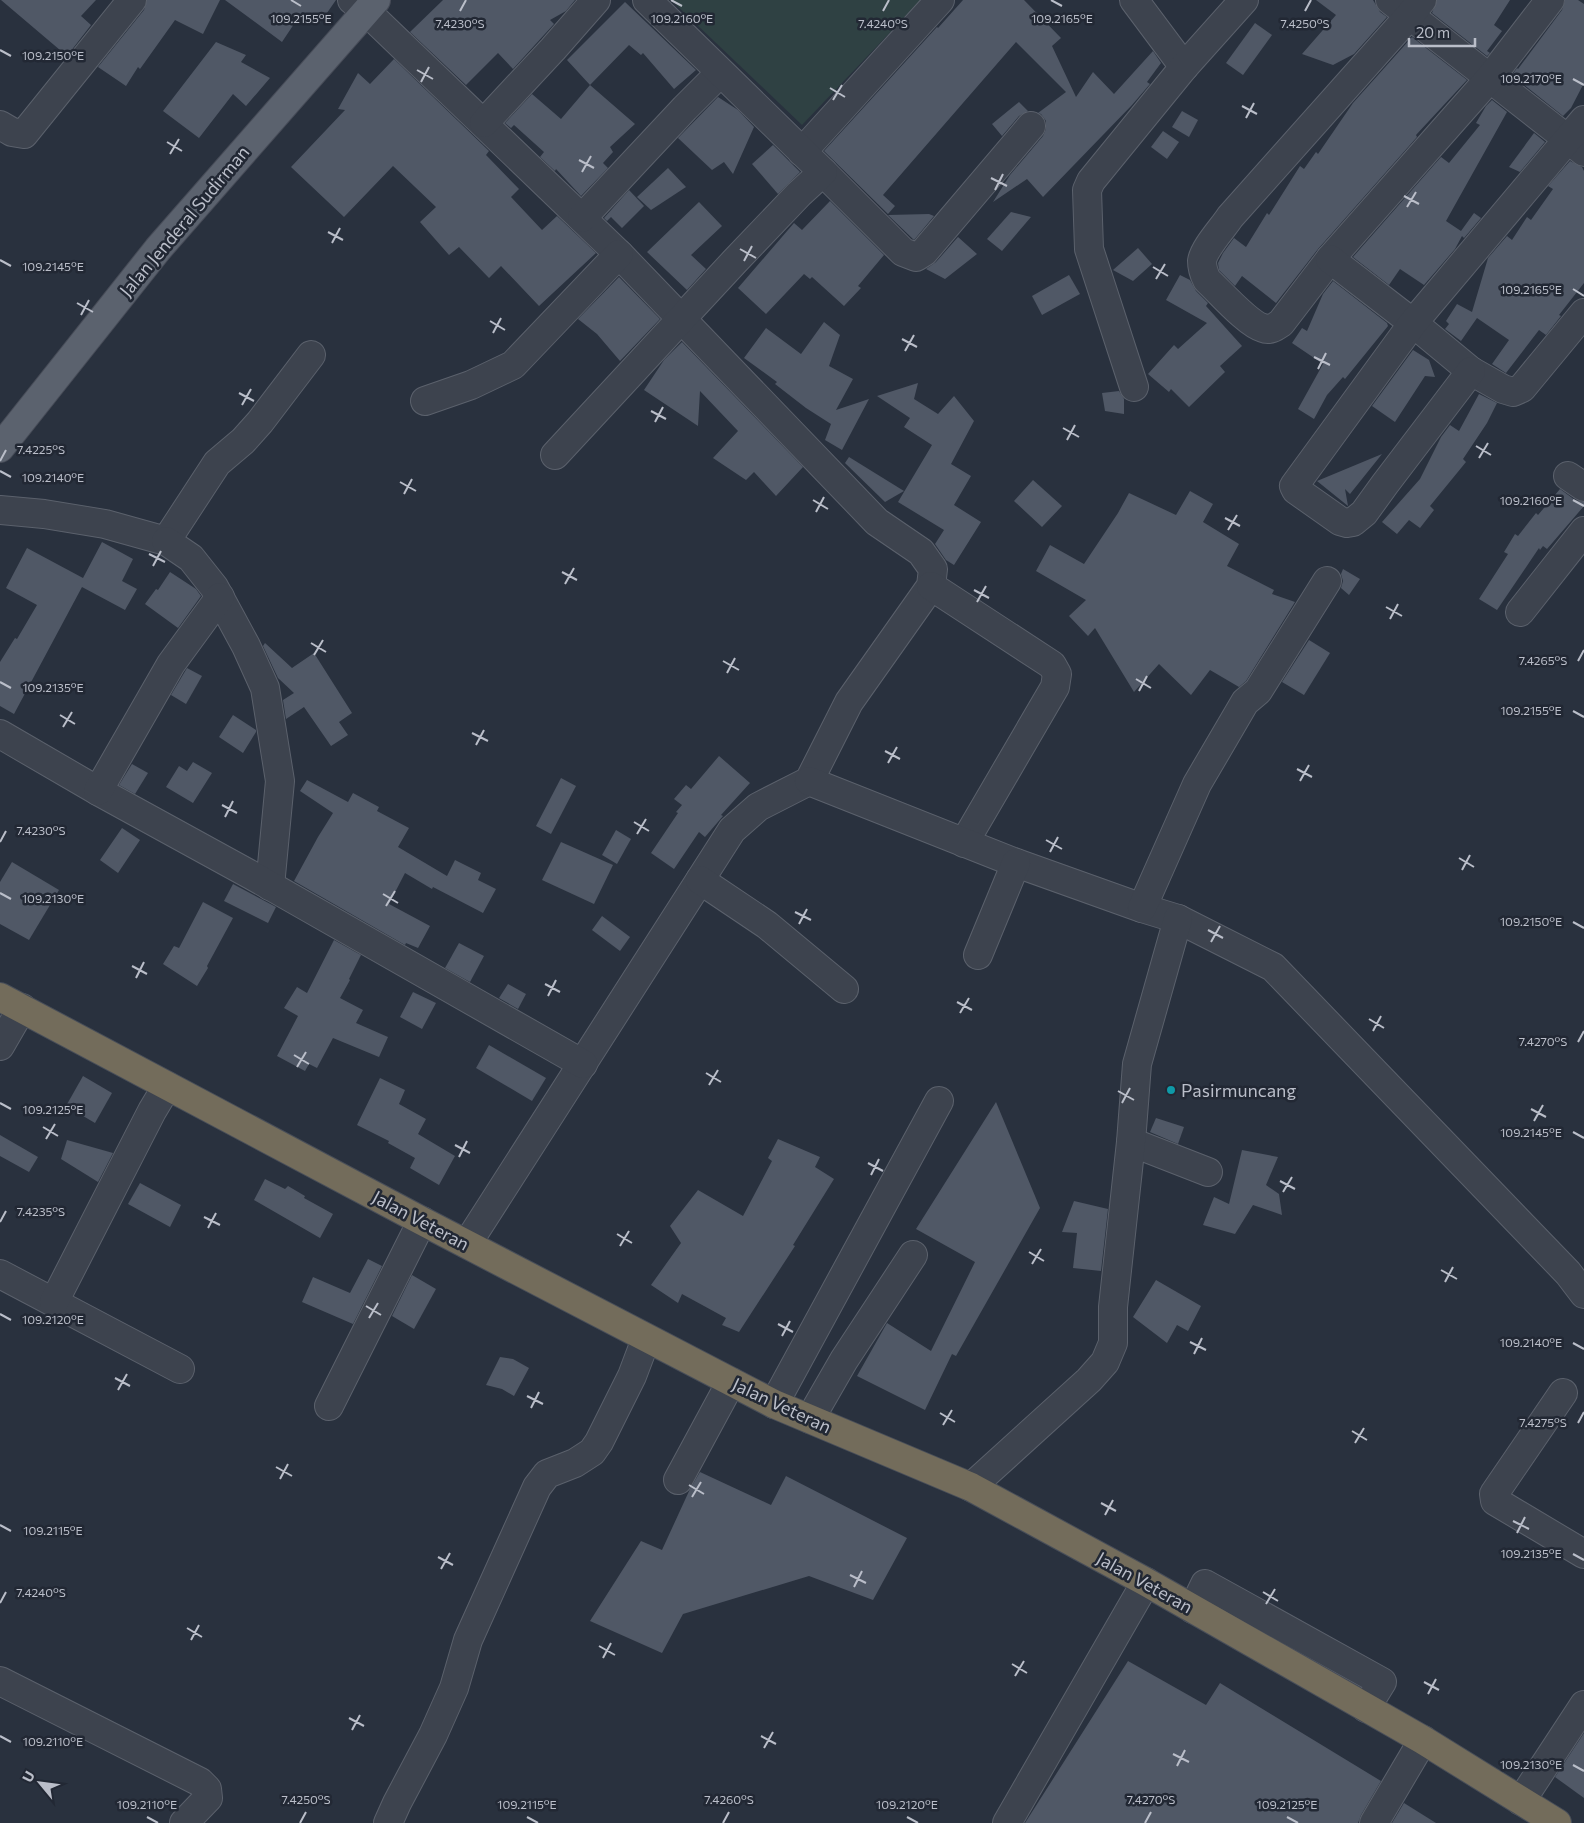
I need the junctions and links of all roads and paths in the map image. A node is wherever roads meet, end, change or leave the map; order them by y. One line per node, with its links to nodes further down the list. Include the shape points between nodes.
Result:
1 (132, 0): 14 (street, via 24,134)
2 (596, 0): 13 (street)
3 (646, 0): 11 (street)
4 (940, 0): 17 (street)
5 (1134, 0): 10 (street)
6 (1244, 0): 10 (street)
7 (1550, 0): 12 (street)
8 (365, 4): 13 (street); 29 (main road, Jalan Jenderal Sudirman, via 158,249)
9 (1407, 5): 12 (street); 21 (street, via 1230,217 1202,260 1207,280 1254,324 1272,329 1281,323)
10 (1184, 67): 27 (street, via 1087,190 1089,249)
11 (720, 73): 17 (street); 19 (street)
12 (1490, 78): 16 (street); 21 (street)
13 (484, 123): 19 (street)
14 (0, 125)
15 (1031, 126): 18 (street, via 924,252 916,257 902,252)
16 (1579, 137): 24 (street)
17 (802, 152): 18 (street)
18 (823, 172): 23 (street)
19 (582, 218): 20 (street)
20 (619, 254): 23 (street); 28 (street, via 513,365 471,385)
21 (1330, 259): 24 (street)
22 (1584, 313): 26 (street, via 1522,388 1513,392 1503,389)
23 (681, 319): 30 (street); 35 (street, via 876,522 921,552 933,569)
24 (1413, 323): 26 (street); 26 (street, via 1294,486 1296,490 1340,521 1357,520)
25 (311, 355): 33 (street, via 260,422 217,463)
26 (1471, 371)
27 (1134, 387)
28 (425, 401)
29 (0, 448)
30 (556, 455)
31 (0, 510): 33 (street, via 105,524)
32 (1584, 531): 37 (street)
33 (166, 541): 36 (street, via 191,558)
34 (1327, 581): 45 (street, via 1258,692 1244,702 1197,784)
35 (930, 586): 39 (street, via 849,702); 41 (street, via 1052,665 1057,674 1055,686)
36 (220, 597): 40 (street, via 171,664); 44 (street, via 265,688 274,732 280,781)
37 (1520, 612)
38 (0, 734): 40 (street)
39 (809, 781): 41 (street); 43 (street, via 758,806 732,830)
40 (98, 791): 44 (street)
41 (964, 843): 42 (street)
42 (1016, 863): 45 (street); 47 (street)
43 (700, 880): 48 (street, via 768,925); 51 (street)
44 (270, 886): 51 (street)
45 (1142, 908): 46 (street)
46 (1178, 919): 54 (street, via 1137,1064); 60 (street, via 1274,967 1568,1273)
47 (978, 955)
48 (844, 989)
49 (11, 1003): 50 (street); 52 (highway, Jalan Veteran)
50 (0, 1046)
51 (583, 1064): 57 (street)
52 (167, 1086): 56 (highway, Jalan Veteran); 61 (street)
53 (939, 1101): 66 (street)
54 (1131, 1142): 55 (street); 70 (street, via 1113,1307 1113,1343 1108,1356 1089,1380)
55 (1208, 1172)
56 (422, 1221): 57 (highway, Jalan Veteran); 67 (street)
57 (467, 1244): 62 (highway, Jalan Veteran)
58 (913, 1255): 68 (street, via 844,1360)
59 (0, 1274): 61 (street)
60 (1584, 1294)
61 (54, 1302): 63 (street)
62 (646, 1339): 64 (highway, Jalan Veteran); 78 (street, via 632,1376 592,1452 575,1464 547,1474 537,1487 468,1640 454,1688)
63 (180, 1369)
64 (731, 1382): 66 (highway, Jalan Veteran); 69 (street)
65 (1563, 1393): 71 (street, via 1494,1498)
66 (774, 1404): 68 (highway, Jalan Veteran)
67 (329, 1406)
68 (810, 1419): 70 (highway, Jalan Veteran)
69 (678, 1480)
70 (971, 1487): 72 (highway, Jalan Veteran)
71 (1584, 1554)
72 (1146, 1582): 75 (highway, Jalan Veteran); 79 (street)
73 (0, 1681): 77 (street, via 200,1782 207,1789 208,1798)
74 (1584, 1704): 76 (street)
75 (1423, 1740): 76 (highway, Jalan Veteran); 80 (street)
76 (1521, 1801): 81 (highway, Jalan Veteran)
77 (184, 1823)
78 (388, 1823)
79 (1007, 1823)
80 (1374, 1823)
81 (1557, 1823)

